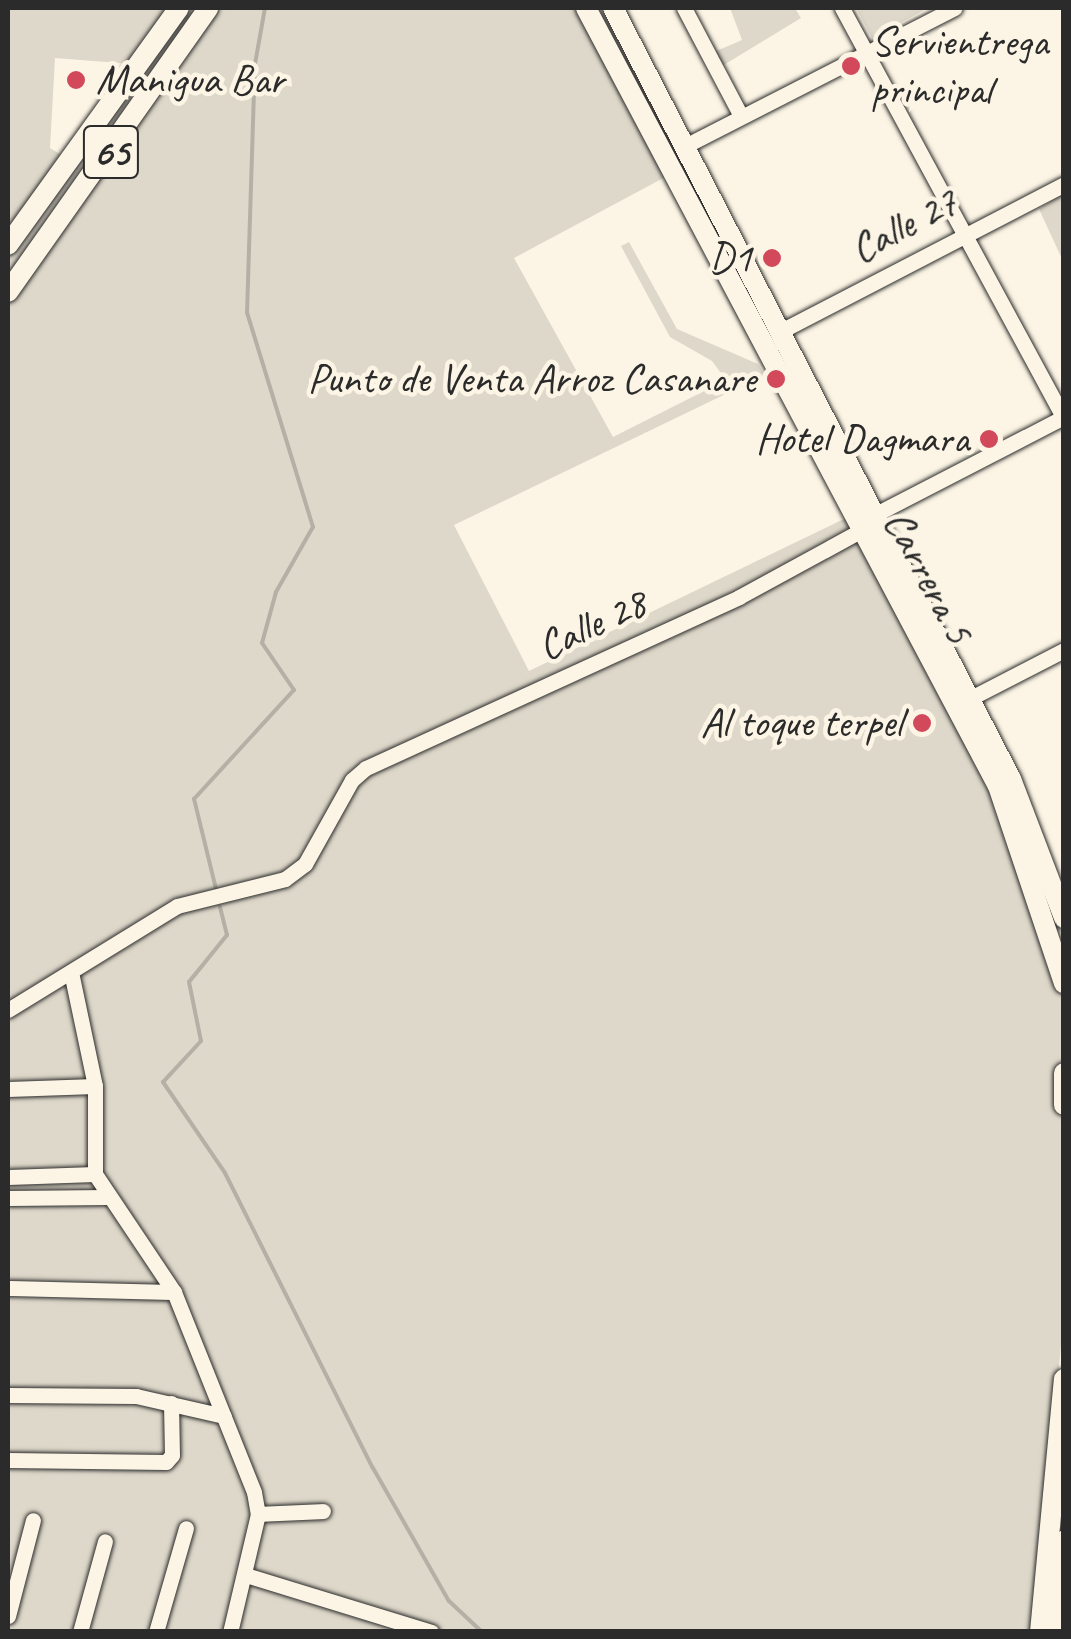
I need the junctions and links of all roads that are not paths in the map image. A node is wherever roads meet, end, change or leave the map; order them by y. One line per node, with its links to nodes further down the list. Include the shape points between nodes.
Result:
1 (179, 8): 13 (main road, 65)
2 (208, 8): 14 (main road, 65)
3 (586, 8): 17 (main road, Carrera 5)
4 (614, 8): 10 (main road, Carrera 5)
5 (684, 8): 9 (street)
6 (842, 8): 8 (street)
7 (955, 8): 8 (street)
8 (865, 52): 9 (street); 12 (street)
9 (741, 116): 10 (street)
10 (683, 147): 15 (main road, Carrera 5)
11 (1064, 184): 12 (street, Calle 27)
12 (964, 234): 15 (street, Calle 27); 16 (street)
13 (8, 245)
14 (8, 292)
15 (778, 332): 17 (main road, Carrera 5)
16 (1063, 417): 17 (street, Calle 28)
17 (866, 523): 19 (main road, Carrera 5); 22 (street, Calle 28, via 739,597 352,780 305,864 285,879 177,906); 23 (main road, Carrera 5, via 998,786)
18 (1064, 650): 19 (street)
19 (969, 699): 20 (main road, Carrera 5)
20 (1059, 891): 21 (main road, Carrera 5)
21 (1064, 918)
22 (71, 972): 24 (street); 26 (street)
23 (1064, 982)
24 (8, 1010)
25 (1064, 1073): 28 (main road)
26 (95, 1086): 27 (street); 29 (street)
27 (8, 1090)
28 (1063, 1105)
29 (96, 1174): 30 (street); 31 (street)
30 (8, 1177)
31 (108, 1197): 32 (street); 34 (street)
32 (8, 1198)
33 (8, 1288): 34 (street)
34 (174, 1292): 38 (street)
35 (1064, 1379): 52 (main road)
36 (8, 1395): 37 (street)
37 (171, 1403): 38 (street); 39 (street, via 172,1456 166,1462)
38 (224, 1416): 41 (street)
39 (8, 1460)
40 (323, 1511): 41 (street)
41 (258, 1514): 46 (street)
42 (32, 1520): 47 (street)
43 (186, 1528): 49 (street)
44 (105, 1541): 48 (street)
45 (1064, 1541): 53 (main road)
46 (246, 1575): 50 (street); 51 (street)
47 (8, 1616)
48 (80, 1632)
49 (156, 1632)
50 (230, 1632)
51 (430, 1632)
52 (1040, 1632)
53 (1054, 1632)

